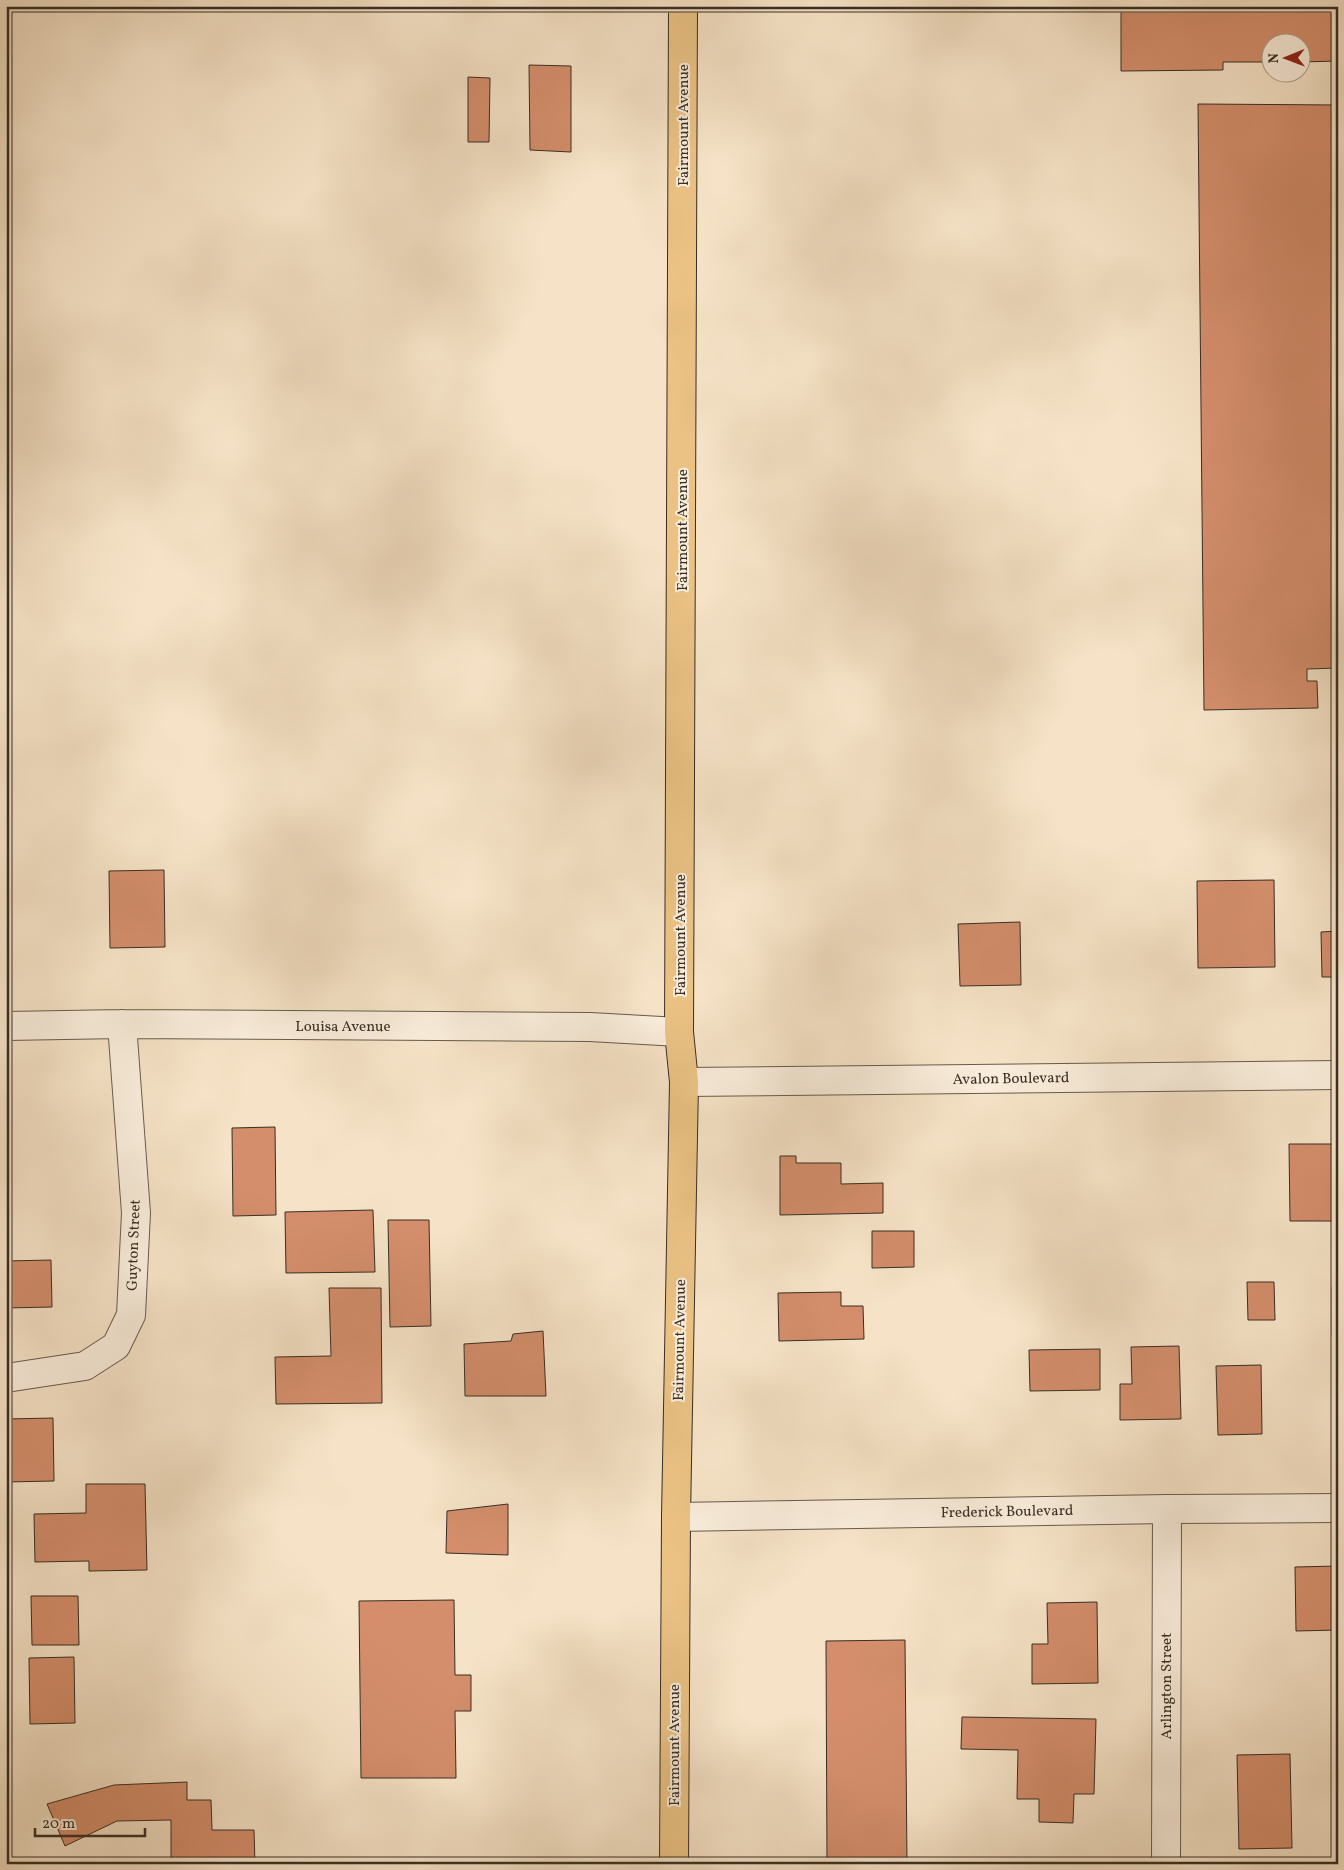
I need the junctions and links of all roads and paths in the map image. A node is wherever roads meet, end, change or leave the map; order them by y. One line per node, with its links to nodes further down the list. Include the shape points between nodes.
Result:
1 (683, 6): 4 (main road, Fairmount Avenue)
2 (122, 1024): 3 (street, Louisa Avenue); 4 (street, Louisa Avenue, via 590,1027); 7 (street, Guyton Street, via 136,1213 131,1315 116,1346 85,1366)
3 (6, 1026)
4 (680, 1032): 6 (main road, Fairmount Avenue)
5 (1338, 1075): 6 (street, Avalon Boulevard)
6 (684, 1082): 10 (main road, Fairmount Avenue)
7 (6, 1378)
8 (1338, 1508): 9 (street, Frederick Boulevard)
9 (1167, 1509): 10 (street, Frederick Boulevard); 12 (street, Arlington Street)
10 (676, 1517): 11 (main road, Fairmount Avenue)
11 (674, 1864)
12 (1166, 1864)

